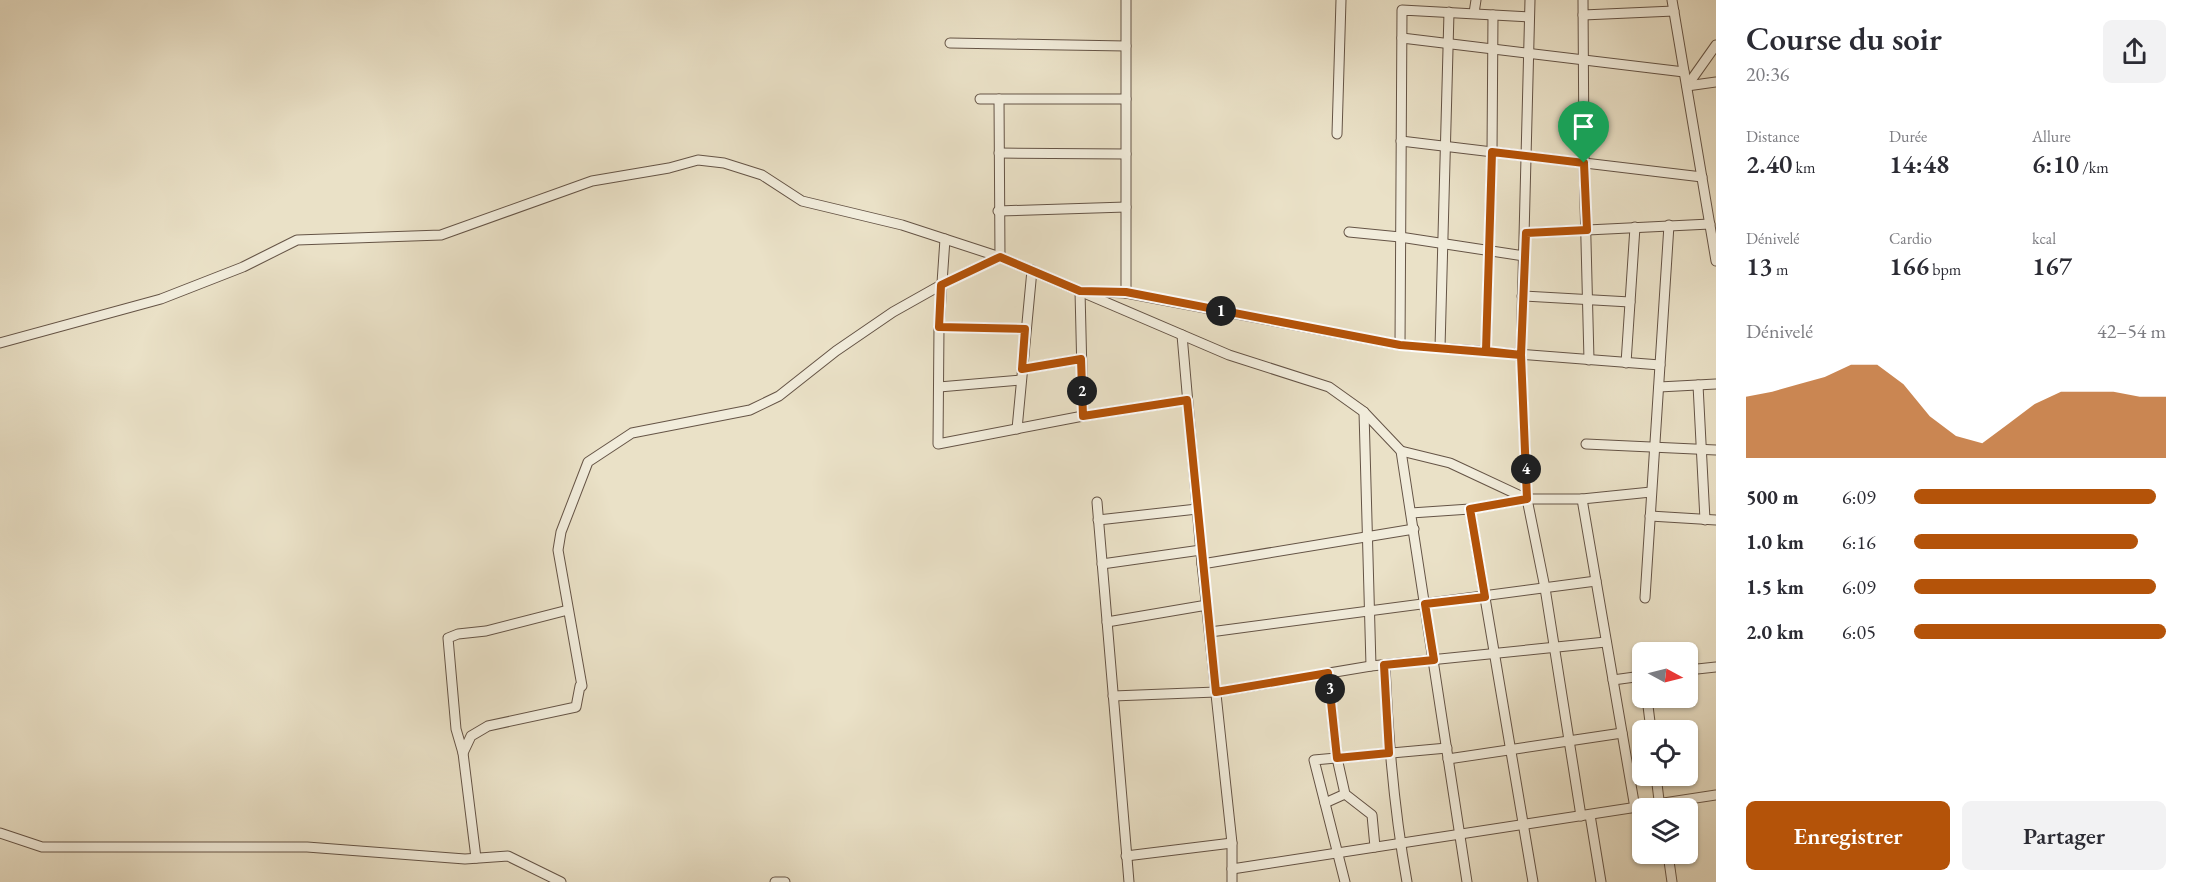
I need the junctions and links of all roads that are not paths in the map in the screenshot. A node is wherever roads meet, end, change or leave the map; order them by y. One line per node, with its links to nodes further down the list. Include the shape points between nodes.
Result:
1 (1126, 0): 19 (street)
2 (1341, 0): 29 (street)
3 (1427, 0): 8 (street)
4 (1476, 0): 11 (street)
5 (1530, 0): 14 (street)
6 (1583, 0): 13 (street)
7 (1672, 0): 9 (street)
8 (1425, 11): 10 (street); 15 (street, via 1401,10)
9 (1674, 11): 13 (street); 23 (street)
10 (1449, 12): 11 (street); 17 (street)
11 (1474, 14): 12 (street)
12 (1493, 15): 14 (street); 20 (street)
13 (1583, 15): 22 (street)
14 (1529, 17): 21 (street)
15 (1402, 38): 17 (street); 30 (street)
16 (950, 43): 19 (street)
17 (1448, 43): 20 (street); 31 (street)
18 (1716, 45): 25 (street)
19 (1126, 46): 28 (street)
20 (1493, 48): 21 (street); 32 (street)
21 (1528, 53): 22 (street); 35 (street)
22 (1584, 59): 23 (street); 36 (street)
23 (1684, 72): 25 (street)
24 (1716, 82): 25 (street)
25 (1687, 86): 37 (street)
26 (980, 99): 27 (street)
27 (999, 99): 28 (street); 33 (street)
28 (1126, 99): 34 (street)
29 (1337, 134)
30 (1401, 141): 31 (street); 46 (street)
31 (1445, 147): 32 (street); 48 (street)
32 (1492, 152): 35 (street); 49 (street)
33 (999, 153): 34 (street); 39 (street)
34 (1126, 154): 38 (street)
35 (1526, 156): 36 (street); 45 (street)
36 (1584, 163): 37 (street); 43 (street)
37 (1702, 177): 40 (street)
38 (1126, 207): 39 (street); 56 (street)
39 (998, 211): 51 (street)
40 (1710, 224): 41 (street); 52 (street)
41 (1669, 225): 42 (street); 71 (street)
42 (1635, 227): 43 (street); 59 (street)
43 (1587, 230): 45 (street); 58 (street)
44 (1349, 232): 46 (street)
45 (1526, 233): 50 (street)
46 (1401, 237): 48 (street); 64 (street)
47 (945, 239): 51 (street); 54 (street); 63 (street, via 802,201 762,175 724,163 698,160 592,181 441,235 297,240 243,267 162,299)
48 (1443, 243): 49 (street); 65 (street)
49 (1488, 250): 50 (street); 66 (street)
50 (1524, 256): 57 (street)
51 (1000, 257): 53 (street); 54 (street)
52 (1716, 261)
53 (1032, 270): 55 (street); 61 (street)
54 (941, 285): 60 (street); 109 (street, via 836,351 779,396 750,410 632,433 588,462 558,550)
55 (1080, 291): 56 (street); 62 (street); 68 (street)
56 (1126, 292): 64 (street)
57 (1522, 296): 58 (street); 67 (street)
58 (1588, 300): 59 (street); 69 (street)
59 (1630, 302): 70 (street)
60 (939, 327): 61 (street); 76 (street)
61 (1025, 329): 72 (street)
62 (1182, 335): 78 (street); 79 (street, via 1229,355 1329,387)
63 (0, 343)
64 (1400, 345): 65 (street)
65 (1440, 348): 66 (street)
66 (1486, 351): 67 (street)
67 (1521, 355): 69 (street); 88 (street)
68 (1081, 359): 72 (street); 80 (street)
69 (1589, 360): 70 (street)
70 (1626, 363): 71 (street)
71 (1660, 365): 77 (street)
72 (1022, 369): 73 (street)
73 (1021, 380): 76 (street); 81 (street)
74 (1716, 384): 75 (street)
75 (1698, 385): 77 (street); 84 (street)
76 (939, 387): 81 (street, via 938,444)
77 (1659, 387): 83 (street)
78 (1187, 400): 80 (street); 91 (street)
79 (1364, 412): 86 (street); 99 (street)
80 (1083, 416): 81 (street)
81 (1017, 429)
82 (1586, 444): 83 (street)
83 (1655, 447): 84 (street); 87 (street)
84 (1701, 450): 85 (street); 95 (street)
85 (1716, 450)
86 (1401, 451): 88 (street, via 1450,463); 93 (street)
87 (1651, 492): 89 (street); 94 (street)
88 (1527, 499): 89 (street); 92 (street); 104 (street)
89 (1582, 499): 103 (street)
90 (1097, 502): 96 (street)
91 (1197, 509): 96 (street); 100 (street)
92 (1470, 509): 93 (street); 105 (street)
93 (1411, 513): 98 (street)
94 (1650, 516): 95 (street); 106 (street)
95 (1705, 519): 97 (street)
96 (1098, 520): 101 (street)
97 (1716, 520)
98 (1414, 529): 99 (street); 107 (street)
99 (1368, 537): 102 (street); 110 (street)
100 (1201, 550): 101 (street); 102 (street)
101 (1102, 564): 111 (street)
102 (1202, 564): 108 (street)
103 (1596, 581): 104 (street); 113 (street)
104 (1545, 588): 105 (street); 114 (street)
105 (1485, 597): 107 (street); 115 (street)
106 (1645, 598)
107 (1425, 604): 110 (street); 116 (street)
108 (1207, 605): 111 (street); 112 (street)
109 (568, 610): 130 (street, via 582,686 576,706 488,726 471,736); 130 (street, via 448,638 456,729)
110 (1370, 611): 112 (street); 118 (street)
111 (1107, 622): 125 (street)
112 (1210, 632): 124 (street)
113 (1606, 642): 114 (street); 123 (street)
114 (1554, 648): 115 (street); 127 (street)
115 (1495, 654): 116 (street); 129 (street)
116 (1434, 660): 117 (street); 128 (street)
117 (1384, 665): 118 (street); 131 (street)
118 (1371, 666): 121 (street)
119 (1716, 667): 120 (street)
120 (1698, 669)
121 (1328, 673): 124 (street); 132 (street)
122 (1632, 677): 123 (street)
123 (1612, 680): 126 (street)
124 (1216, 692): 125 (street); 144 (street)
125 (1113, 696): 148 (street)
126 (1622, 733): 127 (street); 136 (street)
127 (1569, 741): 129 (street); 140 (street)
128 (1447, 748): 131 (street); 133 (street)
129 (1511, 750): 133 (street); 141 (street)
130 (463, 753): 149 (street)
131 (1389, 753): 132 (street); 145 (street)
132 (1337, 758): 134 (street); 138 (street, via 1314,760)
133 (1449, 759): 143 (street)
134 (1345, 794): 138 (street); 146 (street, via 1372,815)
135 (1716, 795): 137 (street)
136 (1633, 798)
137 (1698, 799)
138 (1325, 803): 147 (street)
139 (1632, 808): 140 (street)
140 (1586, 815): 141 (street); 161 (street)
141 (1523, 825): 143 (street); 160 (street)
142 (0, 833): 149 (street, via 42,847 307,847)
143 (1460, 834): 145 (street); 159 (street)
144 (1232, 843): 148 (street); 151 (street)
145 (1400, 843): 146 (street); 158 (street)
146 (1375, 847): 147 (street)
147 (1337, 853): 151 (street); 157 (street)
148 (1126, 856): 155 (street)
149 (476, 858): 152 (street, via 508,856)
150 (1669, 864): 162 (street)
151 (1232, 869): 156 (street)
152 (561, 882)
153 (775, 882): 154 (street)
154 (785, 882)
155 (1129, 882)
156 (1232, 882)
157 (1345, 882)
158 (1407, 882)
159 (1467, 882)
160 (1533, 882)
161 (1601, 882)
162 (1672, 882)

